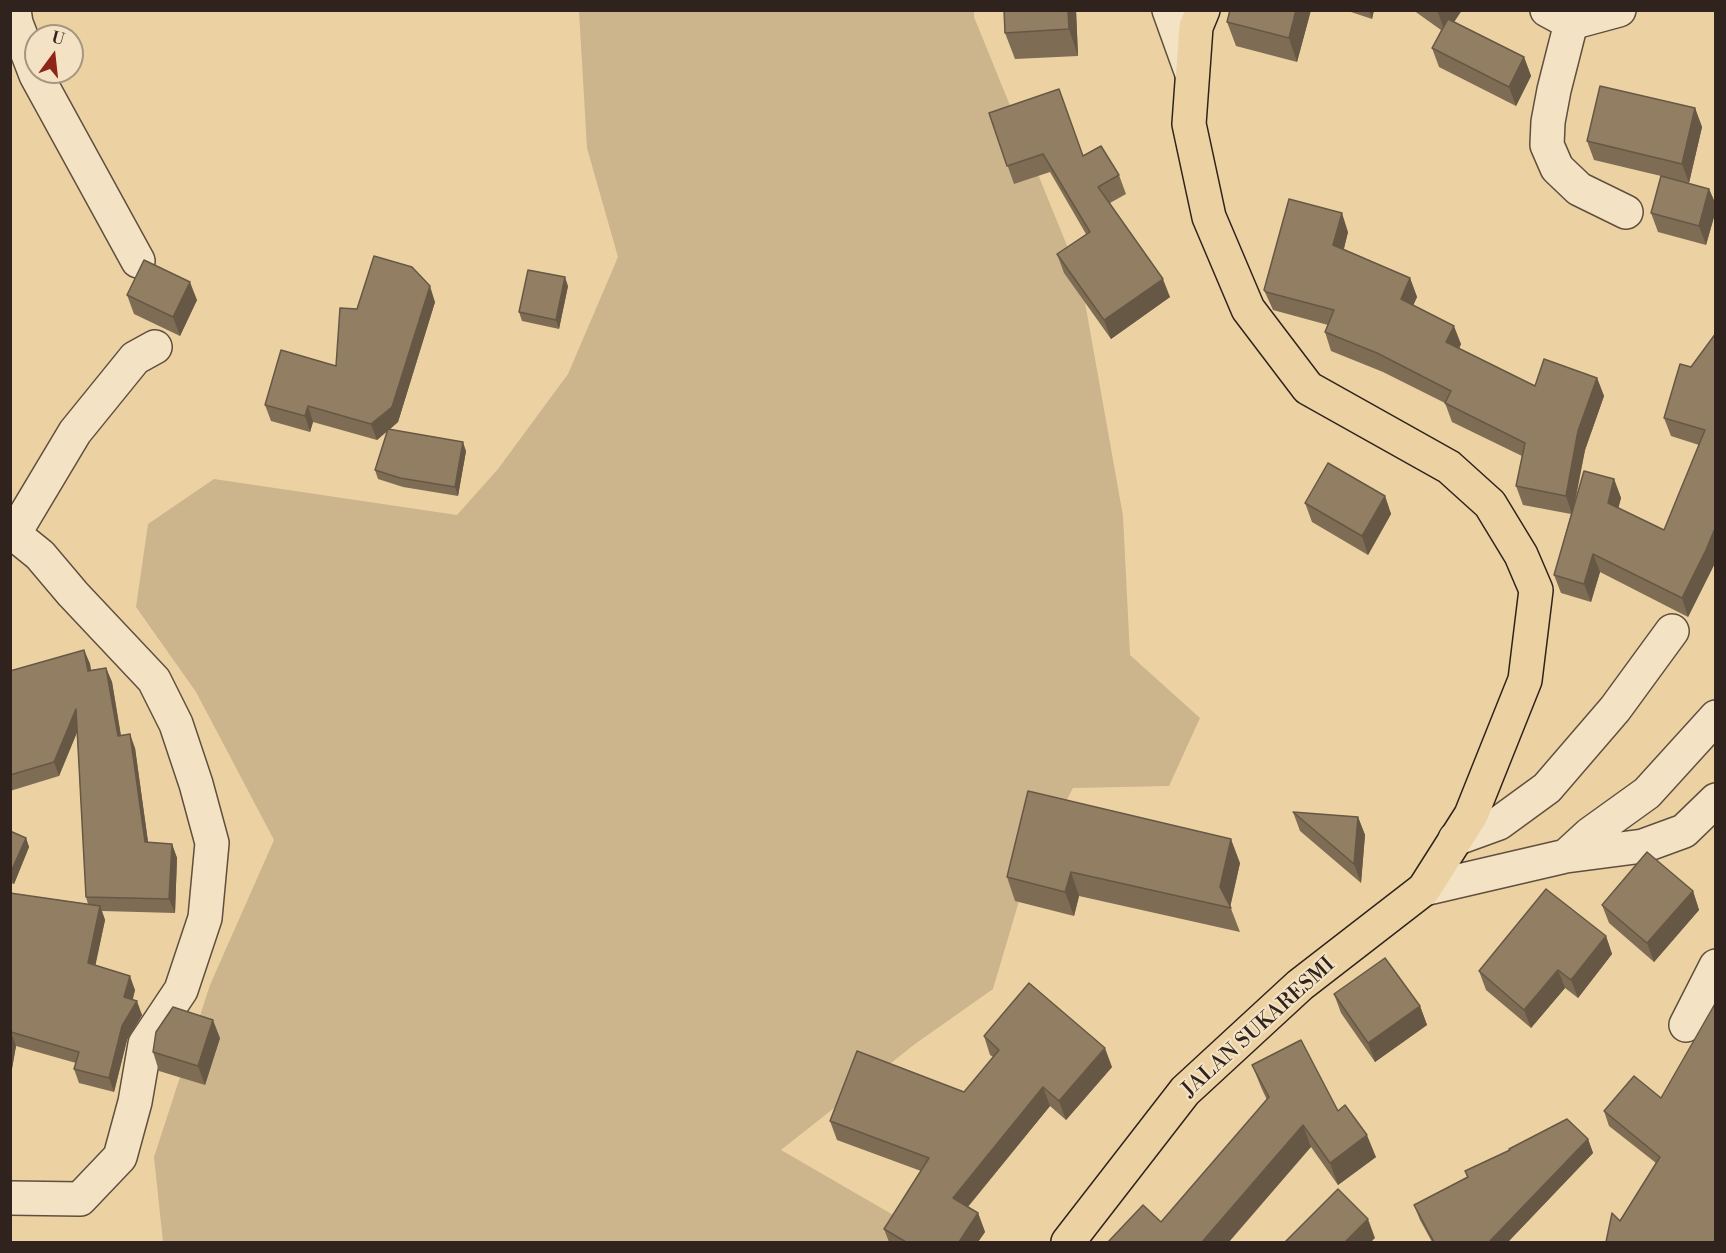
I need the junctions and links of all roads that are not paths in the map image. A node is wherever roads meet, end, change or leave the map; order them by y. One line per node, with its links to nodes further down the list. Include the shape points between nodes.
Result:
1 (14, 10): 8 (street, via 15,23 36,75)
2 (1169, 10): 6 (street)
3 (1203, 10): 6 (main road, via 1196,27)
4 (1619, 10): 5 (street)
5 (1559, 17): 7 (street, via 1547,145 1557,168 1579,189)
6 (1192, 74): 13 (main road, via 1189,124 1209,217 1248,309 1308,387 1449,467 1490,504 1521,555 1536,590 1525,680 1471,814)
7 (1626, 212)
8 (138, 261)
9 (156, 347): 18 (street, via 135,358 75,432 14,534 40,555 154,680 176,724 212,843 205,918 181,990 145,1044 120,1157 80,1199)
10 (1672, 631): 13 (street, via 1615,709 1547,788 1499,823)
11 (1716, 717): 14 (street, via 1647,793)
12 (1716, 800): 14 (street, via 1684,831 1643,846)
13 (1455, 839): 15 (main road)
14 (1566, 856): 15 (street)
15 (1424, 889): 19 (main road, JALAN SUKARESMI, via 1300,985 1185,1091)
16 (1716, 966): 17 (street)
17 (1686, 1025)
18 (10, 1198)
19 (1068, 1242)

